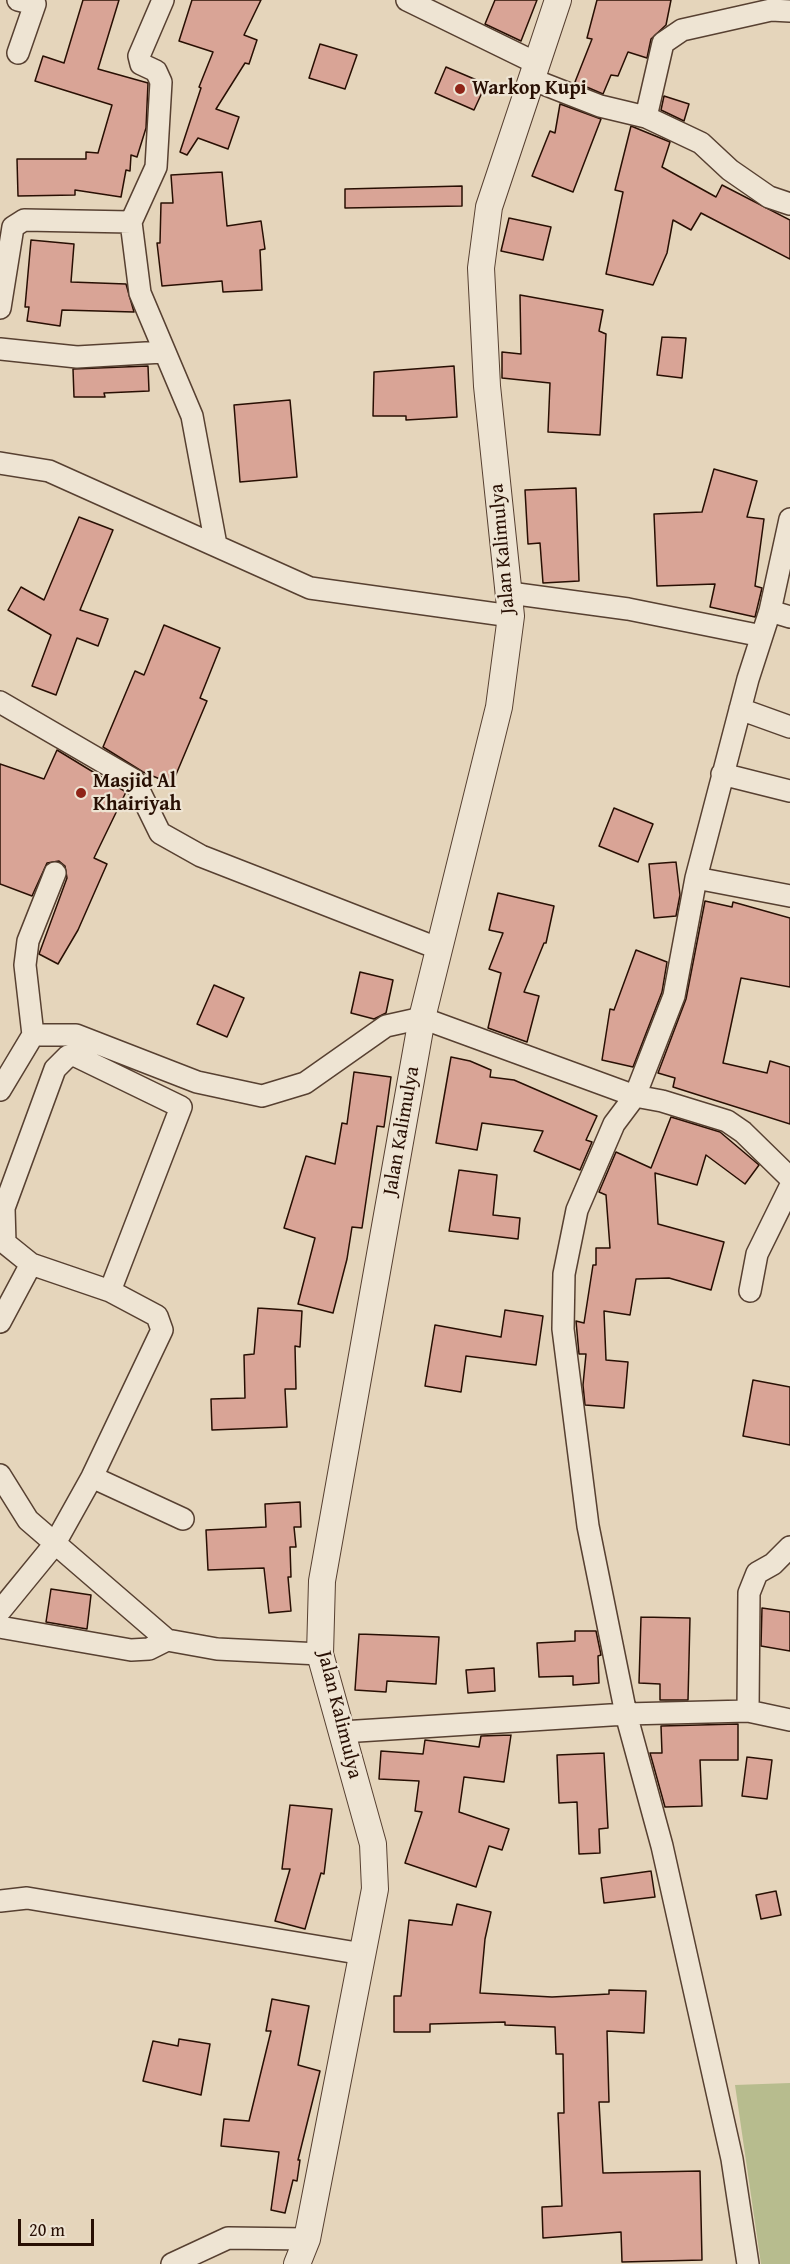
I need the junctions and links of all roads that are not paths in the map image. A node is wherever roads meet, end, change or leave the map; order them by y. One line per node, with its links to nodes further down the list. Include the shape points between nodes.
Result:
1 (18, 0): 6 (street, via 35,4)
2 (163, 0): 10 (street, via 139,56 141,64 156,71 161,82 156,167)
3 (407, 0): 7 (street)
4 (558, 0): 7 (street, Jalan Kalimulya)
5 (790, 11): 8 (street, via 771,10 682,30 663,43)
6 (18, 53)
7 (534, 71): 8 (street, via 600,106); 17 (street, Jalan Kalimulya, via 489,207 481,268 487,386)
8 (646, 117): 9 (street, via 701,143 730,170 769,197)
9 (790, 204)
10 (131, 222): 11 (street, via 24,220 13,227); 13 (street, via 140,293)
11 (0, 308)
12 (0, 349): 13 (street, via 77,357)
13 (163, 352): 16 (street, via 192,416)
14 (0, 463): 16 (street, via 49,471)
15 (790, 519): 18 (street)
16 (216, 545): 17 (street, via 310,588)
17 (511, 604): 19 (street, via 628,609); 28 (street, Jalan Kalimulya, via 499,707)
18 (780, 614): 19 (street)
19 (762, 636): 21 (street)
20 (0, 702): 28 (street, via 134,780 160,832 201,856)
21 (740, 709): 22 (street); 23 (street)
22 (790, 727)
23 (722, 774): 24 (street); 26 (street)
24 (790, 791)
25 (55, 873): 30 (street, via 28,941 25,965)
26 (696, 878): 27 (street); 32 (street, via 674,996)
27 (790, 896)
28 (437, 948): 29 (street, Jalan Kalimulya)
29 (422, 1017): 30 (street, via 386,1026 305,1083 262,1096 197,1082 76,1035); 32 (street); 47 (street, Jalan Kalimulya, via 322,1581)
30 (33, 1035): 31 (street)
31 (0, 1090)
32 (635, 1096): 33 (street, via 727,1121); 49 (street, via 614,1124 577,1210 564,1274 563,1329 588,1526)
33 (790, 1178)
34 (790, 1187): 37 (street, via 757,1254)
35 (31, 1264): 36 (street); 36 (street, via 5,1243 4,1208 55,1069 68,1056 76,1056 181,1107); 38 (street)
36 (110, 1291): 40 (street, via 157,1317 162,1330)
37 (750, 1291)
38 (0, 1322)
39 (0, 1475): 42 (street, via 28,1520)
40 (92, 1477): 41 (street); 42 (street)
41 (183, 1519)
42 (54, 1545): 44 (street); 46 (street)
43 (790, 1547): 48 (street, via 757,1573 749,1593)
44 (0, 1611)
45 (0, 1627): 46 (street, via 131,1650 149,1649)
46 (167, 1640): 47 (street, via 217,1650)
47 (320, 1654): 51 (street, Jalan Kalimulya)
48 (748, 1711): 49 (street); 50 (street)
49 (626, 1714): 51 (street); 57 (street, via 659,1835 732,2159)
50 (790, 1720)
51 (342, 1732): 53 (street, Jalan Kalimulya, via 373,1844 375,1889)
52 (0, 1901): 53 (street, via 27,1898)
53 (363, 1954): 54 (street, Jalan Kalimulya)
54 (307, 2238): 55 (street, via 228,2238); 56 (street, Jalan Kalimulya)
55 (172, 2264)
56 (297, 2264)
57 (748, 2264)

